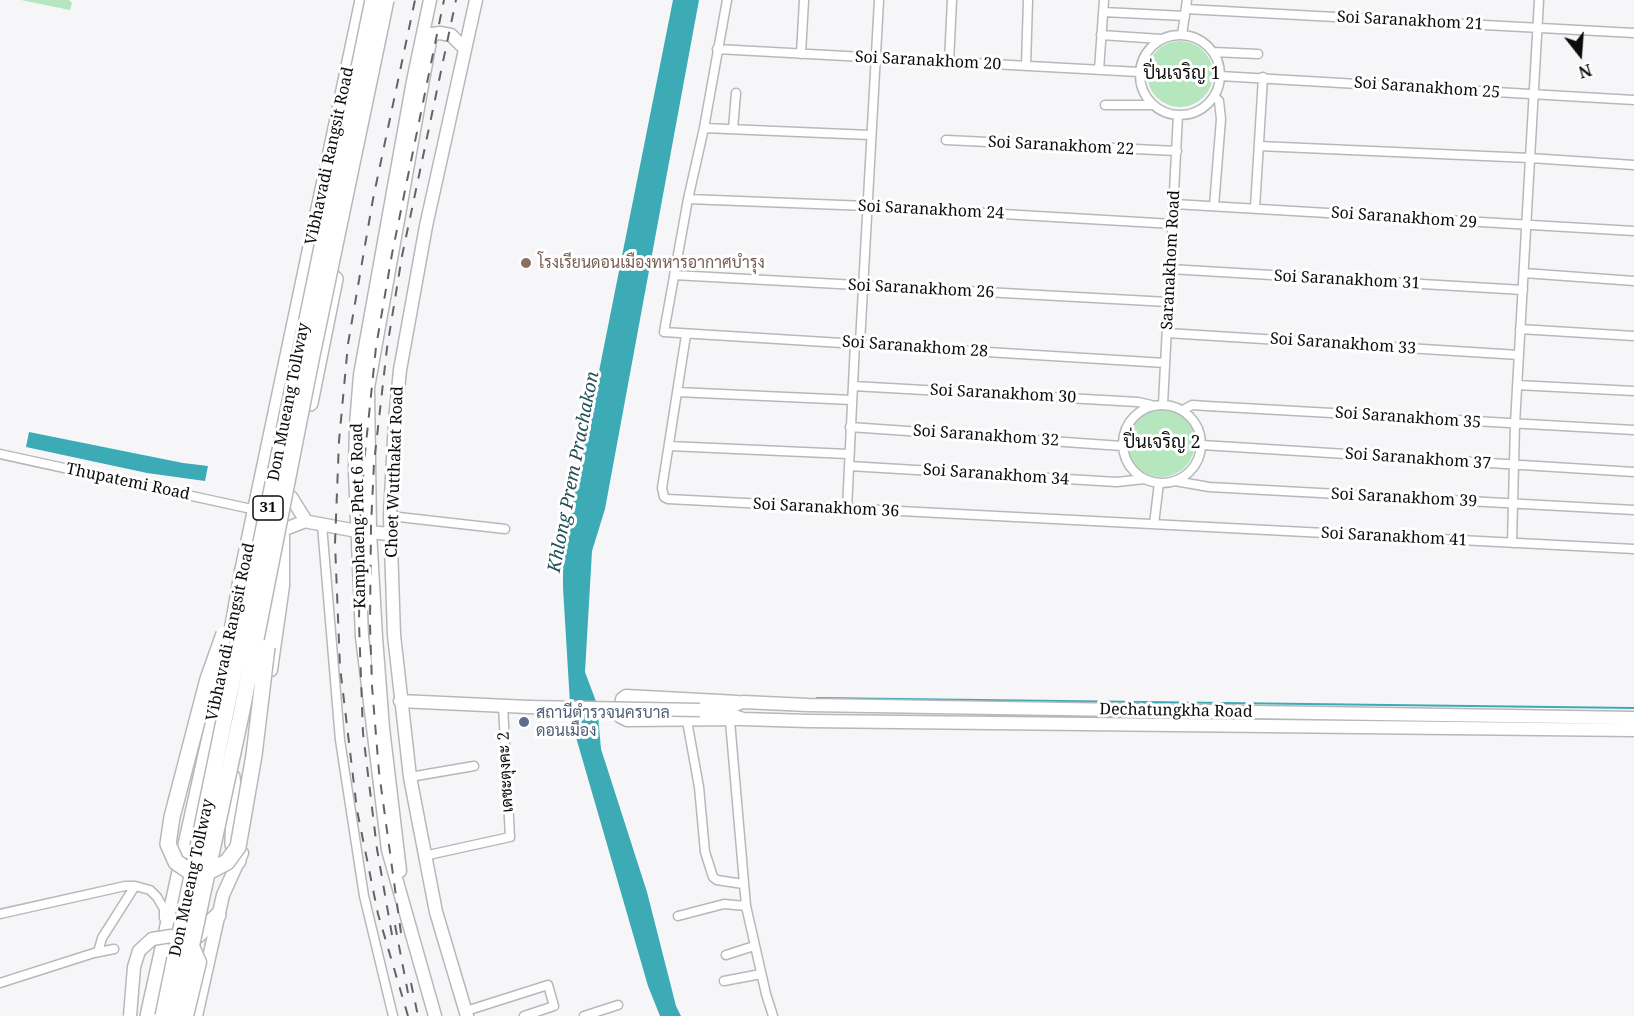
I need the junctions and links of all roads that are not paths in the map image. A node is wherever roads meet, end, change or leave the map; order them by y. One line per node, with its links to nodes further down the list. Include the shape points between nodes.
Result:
1 (363, 0): 97 (highway, Vibhavadi Rangsit Road / 31)
2 (373, 0): 146 (highway, Don Mueang Tollway / 31, bridge)
3 (386, 0): 147 (highway, Don Mueang Tollway / 31, bridge)
4 (393, 0): 94 (highway, Vibhavadi Rangsit Road / 31)
5 (430, 0): 104 (main road, Kamphaeng Phet 6 Road, via 360,375 356,425)
6 (438, 0): 19 (main road, Kamphaeng Phet 6 Road)
7 (476, 0): 24 (main road, Choet Wutthakat Road)
8 (727, 0): 23 (street)
9 (804, 0): 26 (street)
10 (879, 0): 28 (street)
11 (952, 0): 29 (street)
12 (1028, 0): 30 (street)
13 (1104, 0): 16 (street)
14 (1539, 0): 17 (street)
15 (1186, 8): 16 (street, Soi Saranakhom 21); 17 (street, Soi Saranakhom 21); 20 (street)
16 (1103, 12): 21 (street)
17 (1537, 28): 18 (street, Soi Saranakhom 21); 36 (street)
18 (1634, 33)
19 (431, 34): 24 (main road, via 451,35); 104 (main road, Kamphaeng Phet 6 Road, via 368,388)
20 (1182, 34): 22 (street); 25 (street, via 1200,40)
21 (1101, 35): 22 (street); 31 (street)
22 (1162, 39): 32 (street, via 1142,58)
23 (717, 49): 26 (street, Soi Saranakhom 20); 42 (street)
24 (465, 50): 99 (main road, Choet Wutthakat Road, via 426,226 400,370)
25 (1213, 52): 27 (street); 33 (street)
26 (801, 54): 28 (street, Soi Saranakhom 20)
27 (1258, 54)
28 (875, 58): 29 (street, Soi Saranakhom 20); 44 (street)
29 (949, 62): 30 (street, Soi Saranakhom 20)
30 (1026, 66): 31 (street, Soi Saranakhom 20)
31 (1099, 70): 32 (street, Soi Saranakhom 20)
32 (1139, 72): 40 (street, via 1145,96)
33 (1220, 76): 34 (street, Soi Saranakhom 25); 37 (street)
34 (1263, 77): 36 (street, Soi Saranakhom 25); 46 (street)
35 (736, 93): 43 (street)
36 (1535, 95): 38 (street, Soi Saranakhom 25); 48 (street)
37 (1214, 96): 41 (street, via 1199,110); 53 (street, via 1219,101 1221,119)
38 (1634, 100)
39 (1105, 105): 40 (street)
40 (1153, 105): 41 (street)
41 (1178, 115): 47 (street, Saranakhom Road)
42 (704, 128): 43 (street); 50 (street)
43 (733, 129): 44 (street)
44 (870, 135): 52 (street)
45 (946, 140): 47 (street, Soi Saranakhom 22)
46 (1259, 146): 48 (street); 54 (street)
47 (1176, 152): 51 (street, Saranakhom Road)
48 (1530, 158): 49 (street); 56 (street)
49 (1634, 165)
50 (688, 199): 52 (street, Soi Saranakhom 24); 60 (street)
51 (1174, 204): 53 (street, Soi Saranakhom 29); 55 (street, Saranakhom Road)
52 (867, 206): 55 (street, Soi Saranakhom 24); 62 (street)
53 (1214, 206): 54 (street, Soi Saranakhom 29)
54 (1255, 208): 56 (street, Soi Saranakhom 29)
55 (1173, 224): 58 (street, Saranakhom Road)
56 (1527, 225): 57 (street, Soi Saranakhom 29); 59 (street)
57 (1634, 231)
58 (1170, 269): 63 (street, Soi Saranakhom 31); 64 (street, Saranakhom Road)
59 (1524, 273): 61 (street); 63 (street)
60 (674, 275): 62 (street, Soi Saranakhom 26); 67 (street, Soi Saranakhom 28, via 664,332)
61 (1634, 281)
62 (862, 285): 64 (street, Soi Saranakhom 26); 69 (street)
63 (1523, 290): 65 (street)
64 (1168, 302): 66 (street, Saranakhom Road)
65 (1520, 329): 68 (street); 70 (street)
66 (1167, 333): 70 (street, Soi Saranakhom 33); 71 (street, Saranakhom Road)
67 (686, 335): 69 (street, Soi Saranakhom 28); 75 (street, Soi Saranakhom 36)
68 (1634, 336)
69 (858, 343): 71 (street, Soi Saranakhom 28); 73 (street)
70 (1519, 355): 72 (street)
71 (1165, 363): 77 (street, Saranakhom Road)
72 (1517, 385): 74 (street); 80 (street)
73 (853, 386): 76 (street); 78 (street, Soi Saranakhom 30)
74 (1634, 391)
75 (677, 392): 76 (street); 84 (street, Soi Saranakhom 36)
76 (852, 400): 81 (street)
77 (1163, 404): 78 (street); 79 (street)
78 (1151, 405): 85 (street, via 1130,420)
79 (1183, 410): 80 (street, Soi Saranakhom 35, via 1192,405); 83 (street, via 1197,425)
80 (1515, 424): 82 (street, Soi Saranakhom 35); 89 (street)
81 (850, 427): 85 (street, Soi Saranakhom 32); 87 (street)
82 (1634, 430)
83 (1202, 445): 89 (street, Soi Saranakhom 37); 92 (street, via 1194,467)
84 (669, 446): 87 (street); 96 (street, Soi Saranakhom 36, via 662,492 668,499)
85 (1122, 446): 91 (street, via 1129,465)
86 (0, 454): 97 (street, Thupatemi Road)
87 (848, 454): 88 (street)
88 (849, 466): 91 (street, Soi Saranakhom 34, via 1117,482); 96 (street)
89 (1515, 466): 90 (street, Soi Saranakhom 37); 95 (street)
90 (1634, 472)
91 (1144, 478): 93 (street)
92 (1175, 481): 93 (street); 95 (street, Soi Saranakhom 39, via 1209,487)
93 (1159, 483): 101 (street)
94 (291, 498): 100 (main road); 103 (highway, Vibhavadi Rangsit Road / 31)
95 (1513, 504): 98 (street, Soi Saranakhom 39); 106 (street)
96 (847, 509): 101 (street, Soi Saranakhom 36)
97 (256, 510): 109 (highway, Vibhavadi Rangsit Road / 31)
98 (1634, 510)
99 (390, 516): 102 (street); 105 (main road, Choet Wutthakat Road)
100 (314, 523): 103 (main road); 104 (main road); 150 (street, via 364,897)
101 (1154, 524): 106 (street, Soi Saranakhom 41)
102 (505, 529)
103 (284, 532): 108 (highway, Vibhavadi Rangsit Road / 31); 126 (main road, Vibhavadi Rangsit Road / 31, via 274,653 249,825)
104 (363, 532): 105 (main road, Kamphaeng Phet 6 Road); 151 (main road, Kamphaeng Phet 6 Road, via 362,638 388,850)
105 (390, 534): 110 (main road, Choet Wutthakat Road)
106 (1512, 543): 107 (street, Soi Saranakhom 41)
107 (1634, 549)
108 (278, 562): 109 (highway, bridge, via 254,755 238,847 227,862 208,872 189,871 176,862 168,844 172,817 208,679); 123 (highway, Vibhavadi Rangsit Road / 31)
109 (242, 574): 141 (highway, Vibhavadi Rangsit Road / 31, via 227,660)
110 (400, 701): 112 (main road, Dechatungkha Road); 124 (main road, Choet Wutthakat Road)
111 (743, 702): 113 (main road, Dechatungkha Road); 114 (main road, Dechatungkha Road); 117 (main road, via 626,696 622,699 623,720)
112 (503, 706): 113 (main road, Dechatungkha Road, bridge); 125 (street, เดชะตุงคะ 2, via 510,837)
113 (719, 711): 116 (main road, Dechatungkha Road)
114 (1229, 712): 119 (main road, Dechatungkha Road); 120 (main road)
115 (1634, 718): 119 (main road, Dechatungkha Road)
116 (743, 719): 118 (main road); 120 (main road, Dechatungkha Road)
117 (687, 721): 118 (main road); 127 (street, via 705,852 713,877)
118 (730, 721): 127 (street)
119 (1560, 723): 120 (main road, Dechatungkha Road); 121 (main road, Dechatungkha Road)
120 (1229, 725)
121 (1634, 730)
122 (474, 766): 124 (street)
123 (232, 777): 126 (highway, via 233,844); 133 (highway, Vibhavadi Rangsit Road / 31)
124 (410, 777): 125 (main road, Choet Wutthakat Road)
125 (424, 856): 143 (main road, Choet Wutthakat Road)
126 (238, 861): 131 (main road, Vibhavadi Rangsit Road / 31)
127 (743, 884): 129 (street)
128 (135, 886): 130 (street); 136 (street, via 102,938); 141 (street, via 150,890 164,909)
129 (746, 906): 132 (street, via 724,904); 134 (street)
130 (0, 914)
131 (219, 915): 133 (highway); 149 (main road, Vibhavadi Rangsit Road / 31)
132 (678, 916)
133 (198, 935): 147 (highway, Vibhavadi Rangsit Road / 31)
134 (754, 946): 137 (street); 138 (street)
135 (114, 949): 136 (street)
136 (98, 952): 140 (street)
137 (726, 955)
138 (762, 974): 139 (street); 154 (street)
139 (724, 981)
140 (0, 983)
141 (154, 984): 145 (highway, Vibhavadi Rangsit Road / 31)
142 (618, 1005): 153 (street)
143 (466, 1013): 152 (street, via 548,985 554,1006)
144 (130, 1016): 148 (main road, bridge, via 139,951 152,939 171,936 192,944 200,962)
145 (148, 1016)
146 (163, 1016)
147 (179, 1016)
148 (187, 1016)
149 (196, 1016)
150 (393, 1016)
151 (435, 1016)
152 (524, 1016)
153 (584, 1016)
154 (773, 1016)

